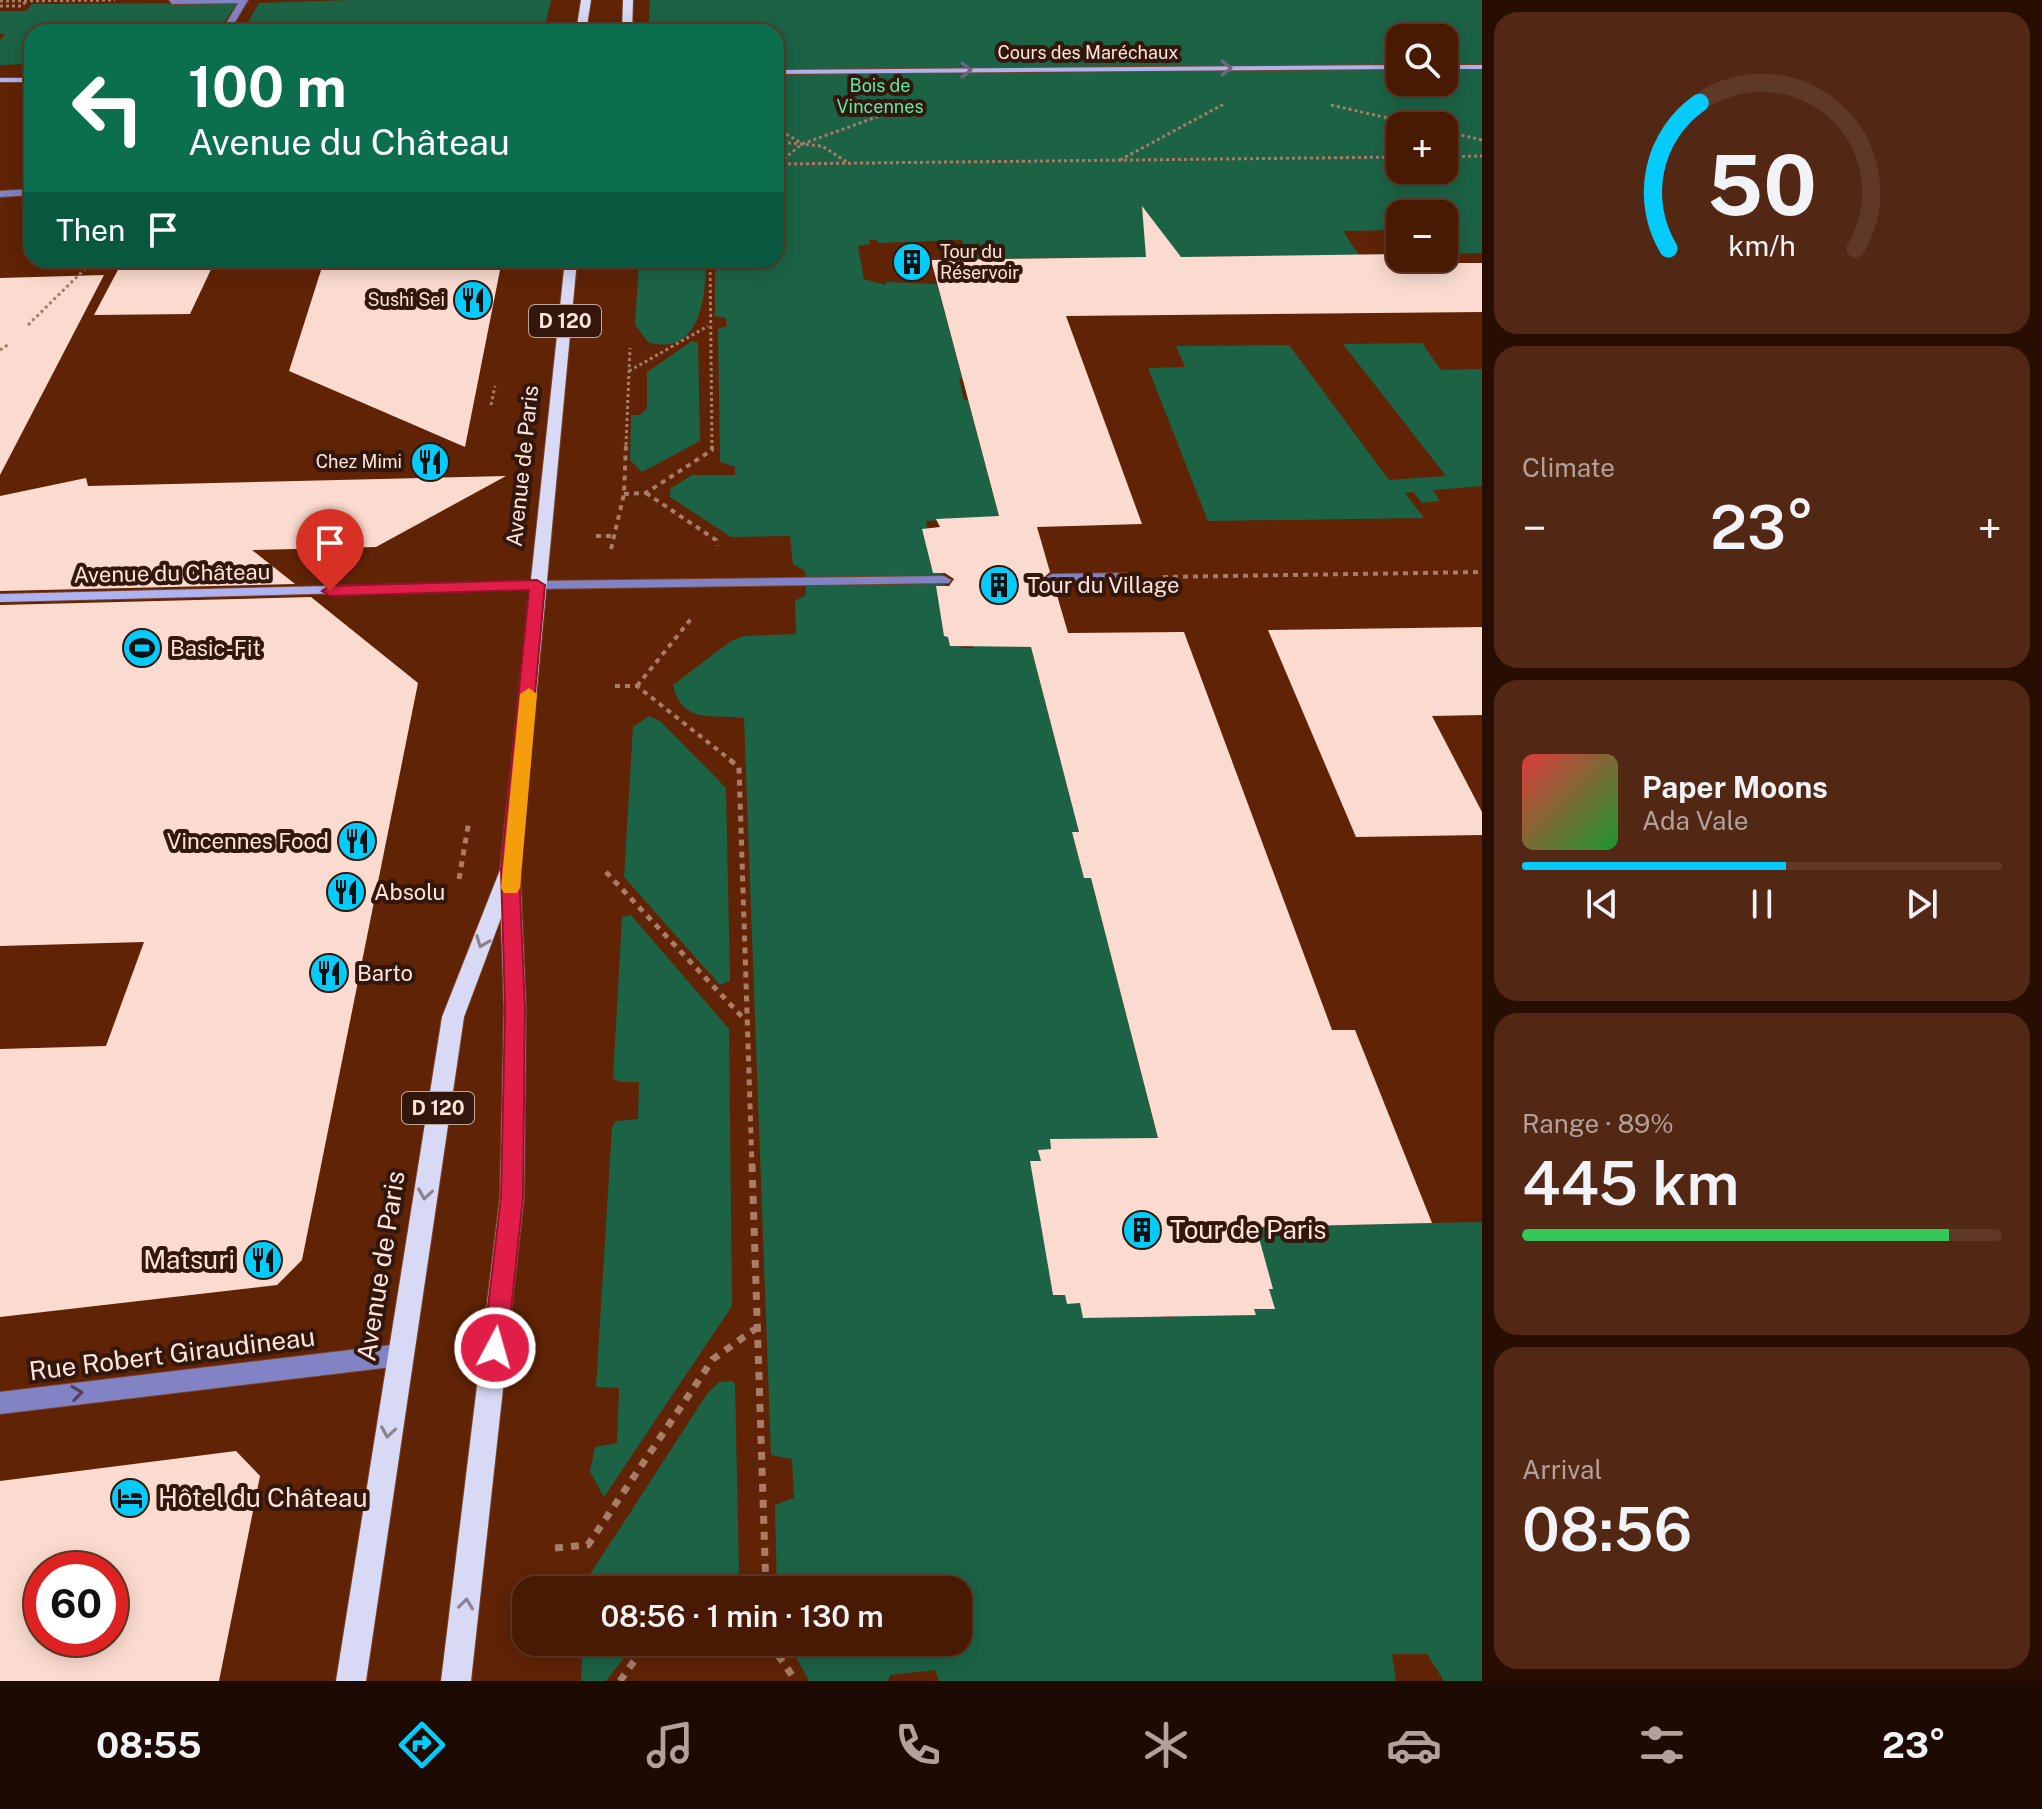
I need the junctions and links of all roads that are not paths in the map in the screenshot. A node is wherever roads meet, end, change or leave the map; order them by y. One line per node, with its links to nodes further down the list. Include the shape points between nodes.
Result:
1 (244, 0): 4 (street); 5 (street)
2 (586, 0): 6 (main road)
3 (628, 0): 7 (main road)
4 (172, 2)
5 (230, 24)
6 (582, 24)
7 (627, 24)
8 (1386, 67): 11 (street, Cours des Maréchaux, one-way to 8)
9 (1458, 67): 10 (street)
10 (1482, 67)
11 (784, 72)
12 (0, 80): 13 (street)
13 (24, 80)
14 (24, 192): 15 (street)
15 (0, 194)
16 (570, 268): 20 (main road, Avenue de Paris / D 120)
17 (1127, 577): 18 (street)
18 (1052, 578)
19 (944, 580): 20 (street)
20 (537, 585): 21 (street, Avenue du Château); 22 (main road, Avenue de Paris / D 120)
21 (0, 598)
22 (510, 869): 23 (main road, Avenue de Paris / D 120, one-way to 23, via 453,1017); 26 (main road, Avenue de Paris / D 120, one-way to 22, via 512,1197 515,1008)
23 (400, 1355): 24 (street, Rue Robert Giraudineau, one-way to 23); 25 (main road, Avenue de Paris / D 120, one-way to 25)
24 (0, 1403)
25 (351, 1681)
26 (456, 1681)

